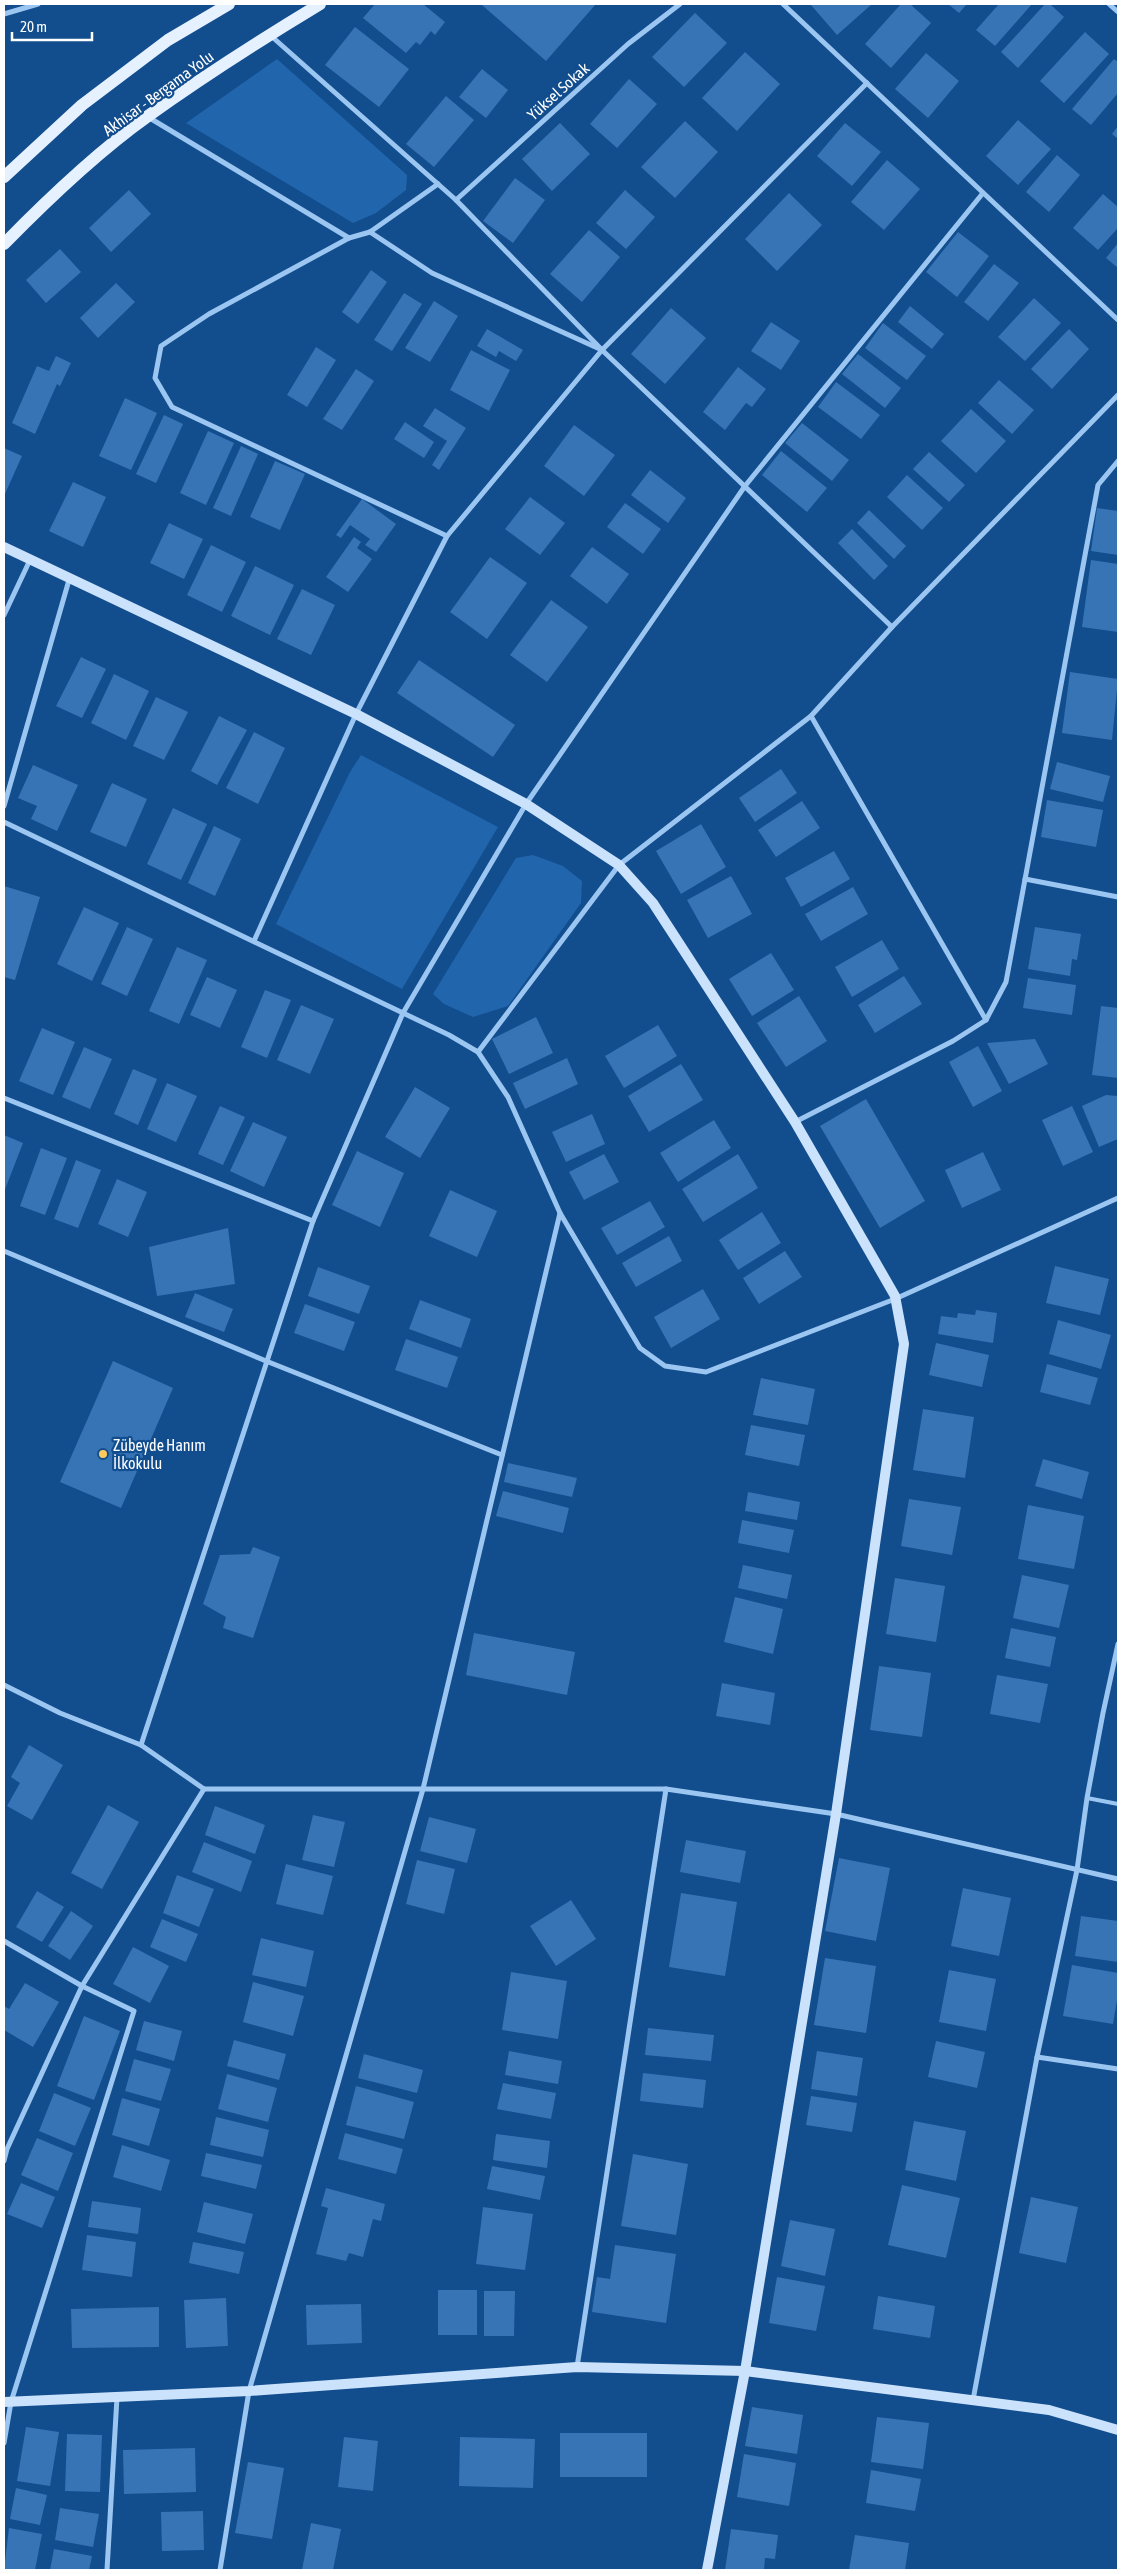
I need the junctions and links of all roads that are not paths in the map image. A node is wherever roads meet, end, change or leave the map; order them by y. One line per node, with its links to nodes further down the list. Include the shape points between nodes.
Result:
1 (38, 4): 8 (street)
2 (229, 4): 12 (main road, via 168,40 82,105)
3 (320, 4): 9 (main road, Akhisar - Bergama Yolu)
4 (680, 4): 15 (street, Yüksel Sokak, via 628,44)
5 (783, 4): 10 (street)
6 (1109, 4): 7 (street)
7 (1118, 12)
8 (4, 14)
9 (269, 34): 11 (main road, Akhisar - Bergama Yolu); 13 (street)
10 (867, 83): 14 (street); 20 (street)
11 (148, 116): 17 (street); 18 (main road, Akhisar - Bergama Yolu, via 52,195)
12 (4, 177)
13 (438, 184): 15 (street); 16 (street)
14 (983, 193): 19 (street); 23 (street)
15 (456, 200): 20 (street)
16 (370, 232): 17 (street); 20 (street, via 432,273)
17 (349, 238): 24 (street, via 208,314 161,346 155,378 172,407)
18 (4, 244)
19 (1118, 320)
20 (602, 350): 23 (street); 24 (street)
21 (1118, 395): 29 (street)
22 (1118, 461): 36 (street, via 1098,485)
23 (745, 486): 29 (street); 32 (street)
24 (447, 536): 30 (street)
25 (4, 547): 26 (street)
26 (30, 560): 27 (street); 28 (street)
27 (69, 580): 30 (street); 33 (street)
28 (4, 615)
29 (892, 627): 31 (street)
30 (356, 714): 32 (street); 38 (street)
31 (811, 716): 35 (street); 40 (street)
32 (526, 804): 35 (street); 39 (street)
33 (4, 806)
34 (4, 822): 38 (street)
35 (619, 865): 41 (street); 43 (street, via 653,903)
36 (1025, 879): 37 (street); 40 (street, via 1006,982)
37 (1118, 897)
38 (254, 941): 39 (street)
39 (403, 1013): 41 (street); 46 (street)
40 (986, 1020): 43 (street, via 953,1041)
41 (478, 1052): 45 (street, via 508,1097)
42 (4, 1098): 46 (street)
43 (795, 1122): 48 (street)
44 (1118, 1198): 48 (street)
45 (560, 1213): 48 (street, via 640,1348 665,1366 706,1372); 50 (street)
46 (314, 1221): 49 (street)
47 (4, 1251): 49 (street)
48 (896, 1299): 59 (street, via 904,1344)
49 (266, 1362): 50 (street); 53 (street)
50 (502, 1455): 55 (street)
51 (1118, 1644): 57 (street)
52 (4, 1685): 53 (street, via 60,1713)
53 (141, 1744): 54 (street)
54 (204, 1789): 55 (street); 63 (street)
55 (423, 1789): 56 (street); 70 (street)
56 (666, 1789): 59 (street); 68 (street)
57 (1087, 1798): 58 (lane); 60 (street)
58 (1118, 1804)
59 (836, 1814): 60 (street); 69 (street)
60 (1077, 1870): 61 (street); 64 (street)
61 (1118, 1879)
62 (4, 1941): 63 (street)
63 (82, 1986): 66 (street); 73 (street, via 134,2011)
64 (1036, 2057): 65 (street); 72 (street)
65 (1118, 2069)
66 (5, 2148): 67 (street)
67 (4, 2161)
68 (577, 2367): 69 (street); 70 (street)
69 (745, 2371): 72 (street); 78 (street)
70 (249, 2391): 71 (street); 77 (street)
71 (117, 2396): 73 (street); 76 (street)
72 (973, 2400): 74 (street, via 1049,2410)
73 (7, 2402): 75 (street)
74 (1118, 2430)
75 (4, 2442)
76 (107, 2570)
77 (220, 2570)
78 (707, 2570)

